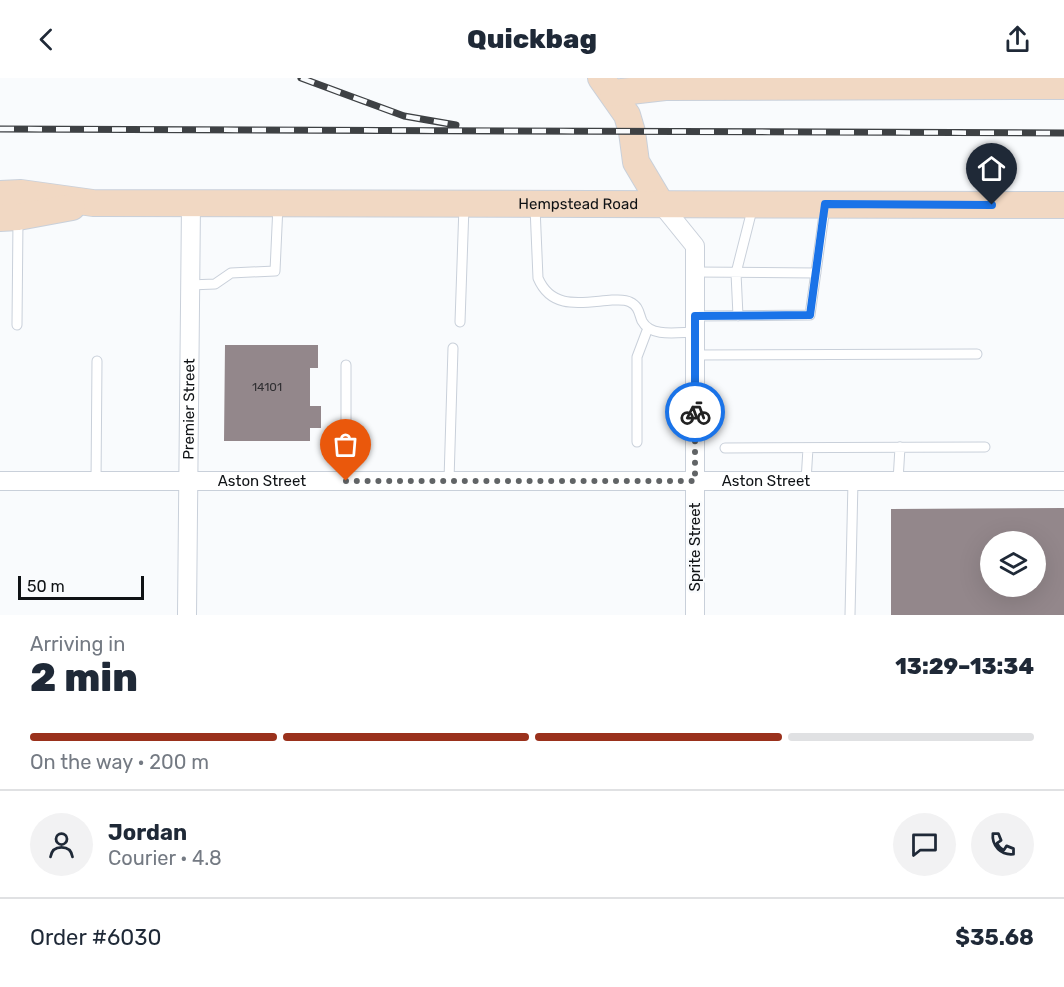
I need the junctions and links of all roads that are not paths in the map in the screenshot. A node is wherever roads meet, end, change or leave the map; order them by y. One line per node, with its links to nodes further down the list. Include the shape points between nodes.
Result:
1 (679, 82): 2 (main road); 3 (main road)
2 (872, 82): 4 (main road)
3 (607, 86): 11 (main road, via 627,115 636,162)
4 (1064, 86)
5 (0, 194): 6 (main road, Hempstead Road)
6 (93, 203): 7 (main road, Hempstead Road); 15 (main road, Hempstead Road)
7 (191, 203): 8 (main road, Hempstead Road); 19 (street, Premier Street)
8 (278, 203): 9 (main road, Hempstead Road); 19 (lane, via 275,271 231,273 215,284)
9 (464, 203): 10 (main road, Hempstead Road); 21 (lane)
10 (535, 203): 11 (main road, Hempstead Road); 24 (lane, via 538,278 542,288 560,301 630,302)
11 (661, 204): 12 (main road, Hempstead Road); 16 (street, Sprite Street, via 695,246)
12 (753, 204): 13 (main road, Hempstead Road); 17 (lane)
13 (825, 204): 14 (main road, Hempstead Road); 18 (lane)
14 (1064, 205)
15 (9, 217): 23 (lane)
16 (695, 272): 17 (lane); 22 (street, Sprite Street)
17 (736, 273): 18 (lane); 20 (lane)
18 (816, 273): 20 (lane, via 810,315)
19 (190, 285): 44 (street, Premier Street)
20 (738, 316): 22 (lane)
21 (460, 322)
22 (695, 324): 24 (lane, via 657,332); 27 (street, Sprite Street)
23 (16, 325)
24 (648, 328): 30 (lane, via 637,357)
25 (453, 348): 35 (lane)
26 (977, 354): 27 (lane)
27 (695, 355): 38 (street, Sprite Street)
28 (97, 361): 43 (lane)
29 (346, 365): 37 (lane)
30 (637, 442)
31 (900, 447): 32 (lane); 34 (lane); 41 (lane)
32 (985, 447)
33 (726, 448): 34 (lane)
34 (808, 448): 39 (lane)
35 (449, 480): 37 (street, Aston Street); 38 (street, Aston Street)
36 (0, 481): 43 (street, Aston Street)
37 (346, 481): 44 (street, Aston Street)
38 (695, 481): 39 (street, Aston Street); 46 (street, Sprite Street)
39 (806, 481): 40 (street, Aston Street)
40 (853, 481): 41 (street, Aston Street); 47 (lane)
41 (898, 481): 42 (street, Aston Street)
42 (1064, 481)
43 (96, 482): 44 (street, Aston Street)
44 (188, 482): 45 (street, Premier Street)
45 (187, 615)
46 (694, 615)
47 (850, 615)

